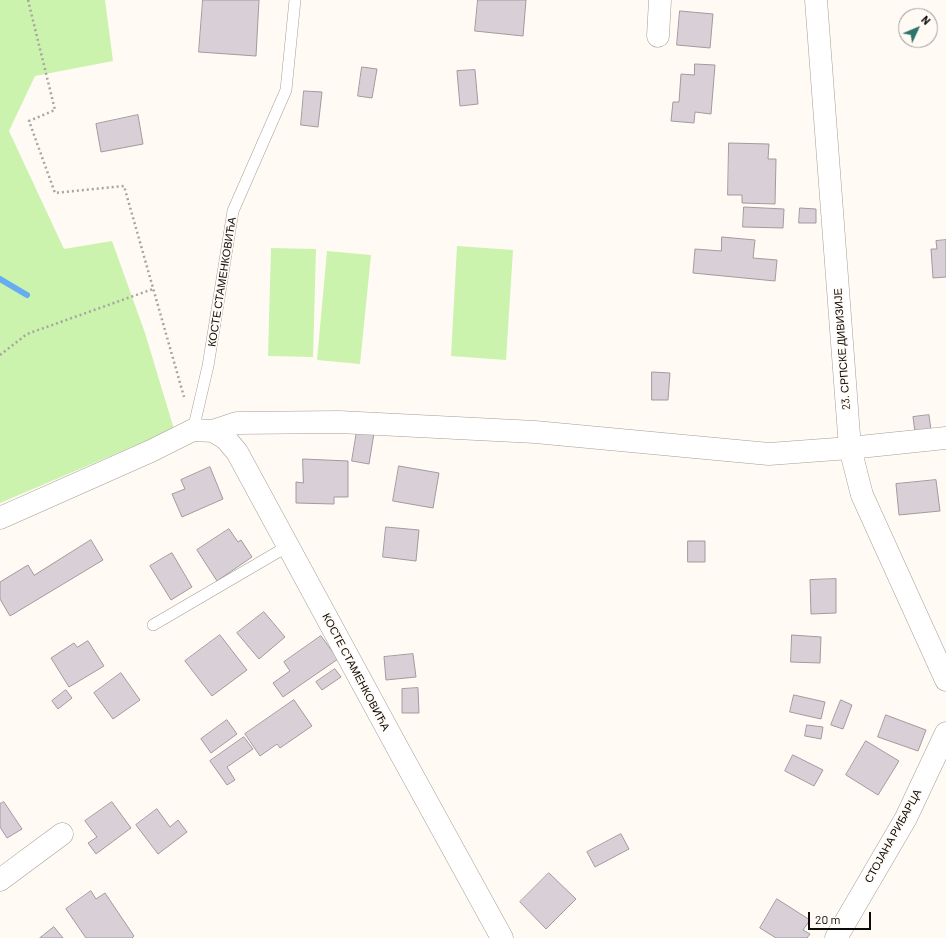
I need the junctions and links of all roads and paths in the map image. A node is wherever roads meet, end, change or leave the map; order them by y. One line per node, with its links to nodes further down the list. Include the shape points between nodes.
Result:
1 (28, 0): 6 (path, via 55,110 29,121 55,193 124,186)
2 (296, 0): 8 (lane, КОСТЕ СТАМЕНКОВИЋА, via 286,90 233,211 208,366)
3 (660, 0): 5 (street)
4 (816, 0): 10 (street, 23. СРПСКЕ ДИВИЗИЈЕ)
5 (658, 36)
6 (153, 289): 7 (path, via 27,334); 8 (path)
7 (0, 355)
8 (203, 431): 10 (street, via 237,423 339,422 535,432 769,454); 11 (street, via 151,451); 12 (street, КОСТЕ СТАМЕНКОВИЋА, via 226,439 237,452)
9 (946, 438): 10 (street)
10 (850, 448): 14 (street, 23. СРПСКЕ ДИВИЗИЈЕ, via 862,496)
11 (0, 518)
12 (288, 546): 13 (lane); 18 (street, КОСТЕ СТАМЕНКОВИЋА)
13 (153, 625)
14 (946, 680)
15 (946, 733): 19 (street, СТОЈАНА РИБАРЦА, via 906,818)
16 (62, 834): 17 (street)
17 (0, 880)
18 (502, 938)
19 (836, 938)

